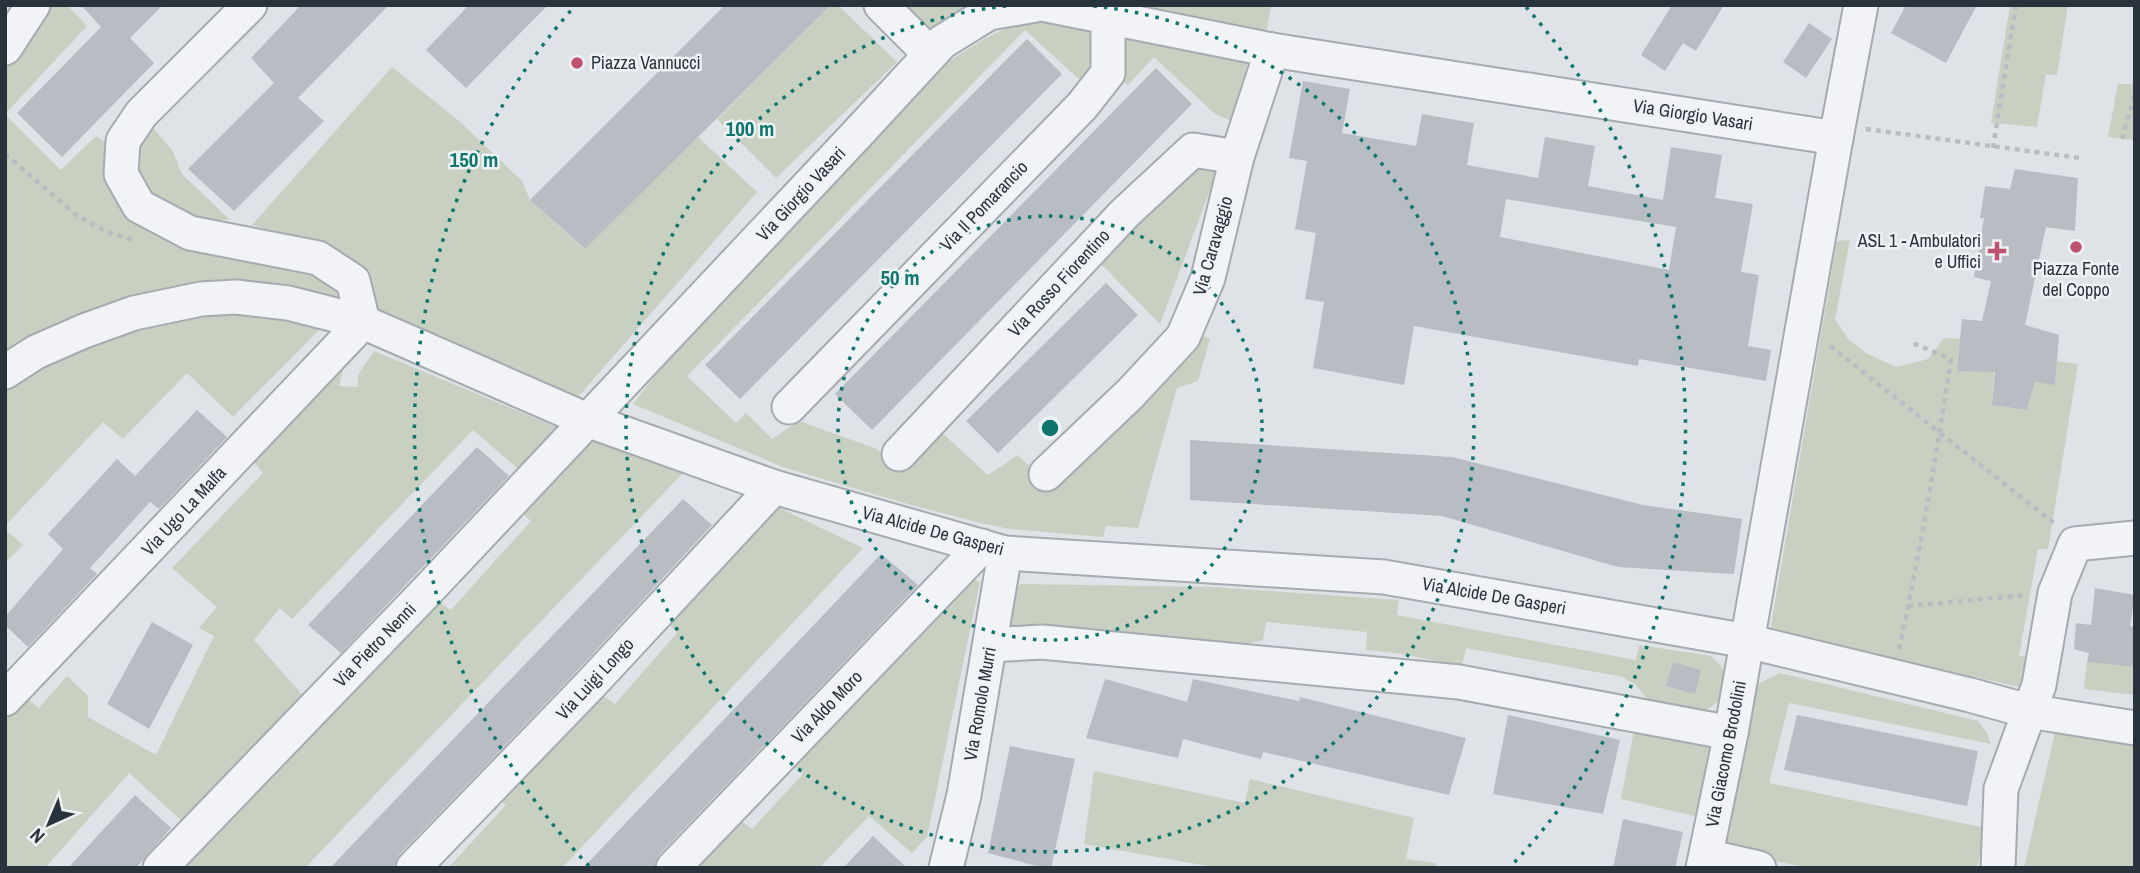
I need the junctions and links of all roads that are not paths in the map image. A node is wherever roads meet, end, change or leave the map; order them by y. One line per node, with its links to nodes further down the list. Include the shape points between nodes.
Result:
1 (33, 5): 8 (street)
2 (250, 5): 13 (street, via 141,114 122,141 121,174 139,206 190,233 318,258 353,281)
3 (881, 5): 10 (street)
4 (1036, 5): 10 (street, Via Giorgio Vasari, via 989,13 942,41)
5 (1047, 5): 7 (street, Via Giorgio Vasari)
6 (1861, 5): 11 (street)
7 (1108, 18): 9 (street, Via Giorgio Vasari); 15 (street, Via Il Pomarancio, via 1108,74 1082,106)
8 (5, 48)
9 (1272, 50): 11 (street, Via Giorgio Vasari); 12 (street, Via Caravaggio)
10 (930, 54): 16 (street, Via Giorgio Vasari)
11 (1836, 138): 22 (street)
12 (1237, 158): 17 (street, Via Rosso Fiorentino, via 1193,150 1125,213); 18 (street, Via Caravaggio, via 1208,278 1183,337)
13 (363, 322): 14 (street, Via Alcide De Gasperi, via 288,303 236,297 201,299 134,313 83,331); 16 (street, Via Alcide De Gasperi); 24 (street, Via Ugo La Malfa)
14 (5, 372)
15 (789, 407)
16 (587, 420): 19 (street, Via Alcide De Gasperi); 30 (street, Via Pietro Nenni)
17 (899, 454)
18 (1046, 474)
19 (775, 488): 21 (street, Via Alcide De Gasperi); 31 (street, Via Luigi Longo)
20 (2135, 538): 25 (street, via 2075,544 2055,593 2039,685)
21 (994, 549): 22 (street, Via Alcide De Gasperi, via 1384,577); 23 (street, Via Romolo Murri); 32 (street, Via Aldo Moro)
22 (1747, 640): 25 (street, Via Alcide De Gasperi); 27 (street, Via Giacomo Brodolini)
23 (990, 645): 27 (street, via 1042,642 1459,682); 29 (street, Via Romolo Murri, via 964,795)
24 (5, 699)
25 (2028, 711): 26 (street, Via Alcide De Gasperi); 34 (street, via 2001,789)
26 (2135, 728)
27 (1731, 733): 28 (street, Via Giacomo Brodolini)
28 (1705, 862): 33 (street)
29 (944, 863)
30 (160, 868)
31 (414, 868)
32 (673, 868)
33 (1759, 868)
34 (1998, 868)

